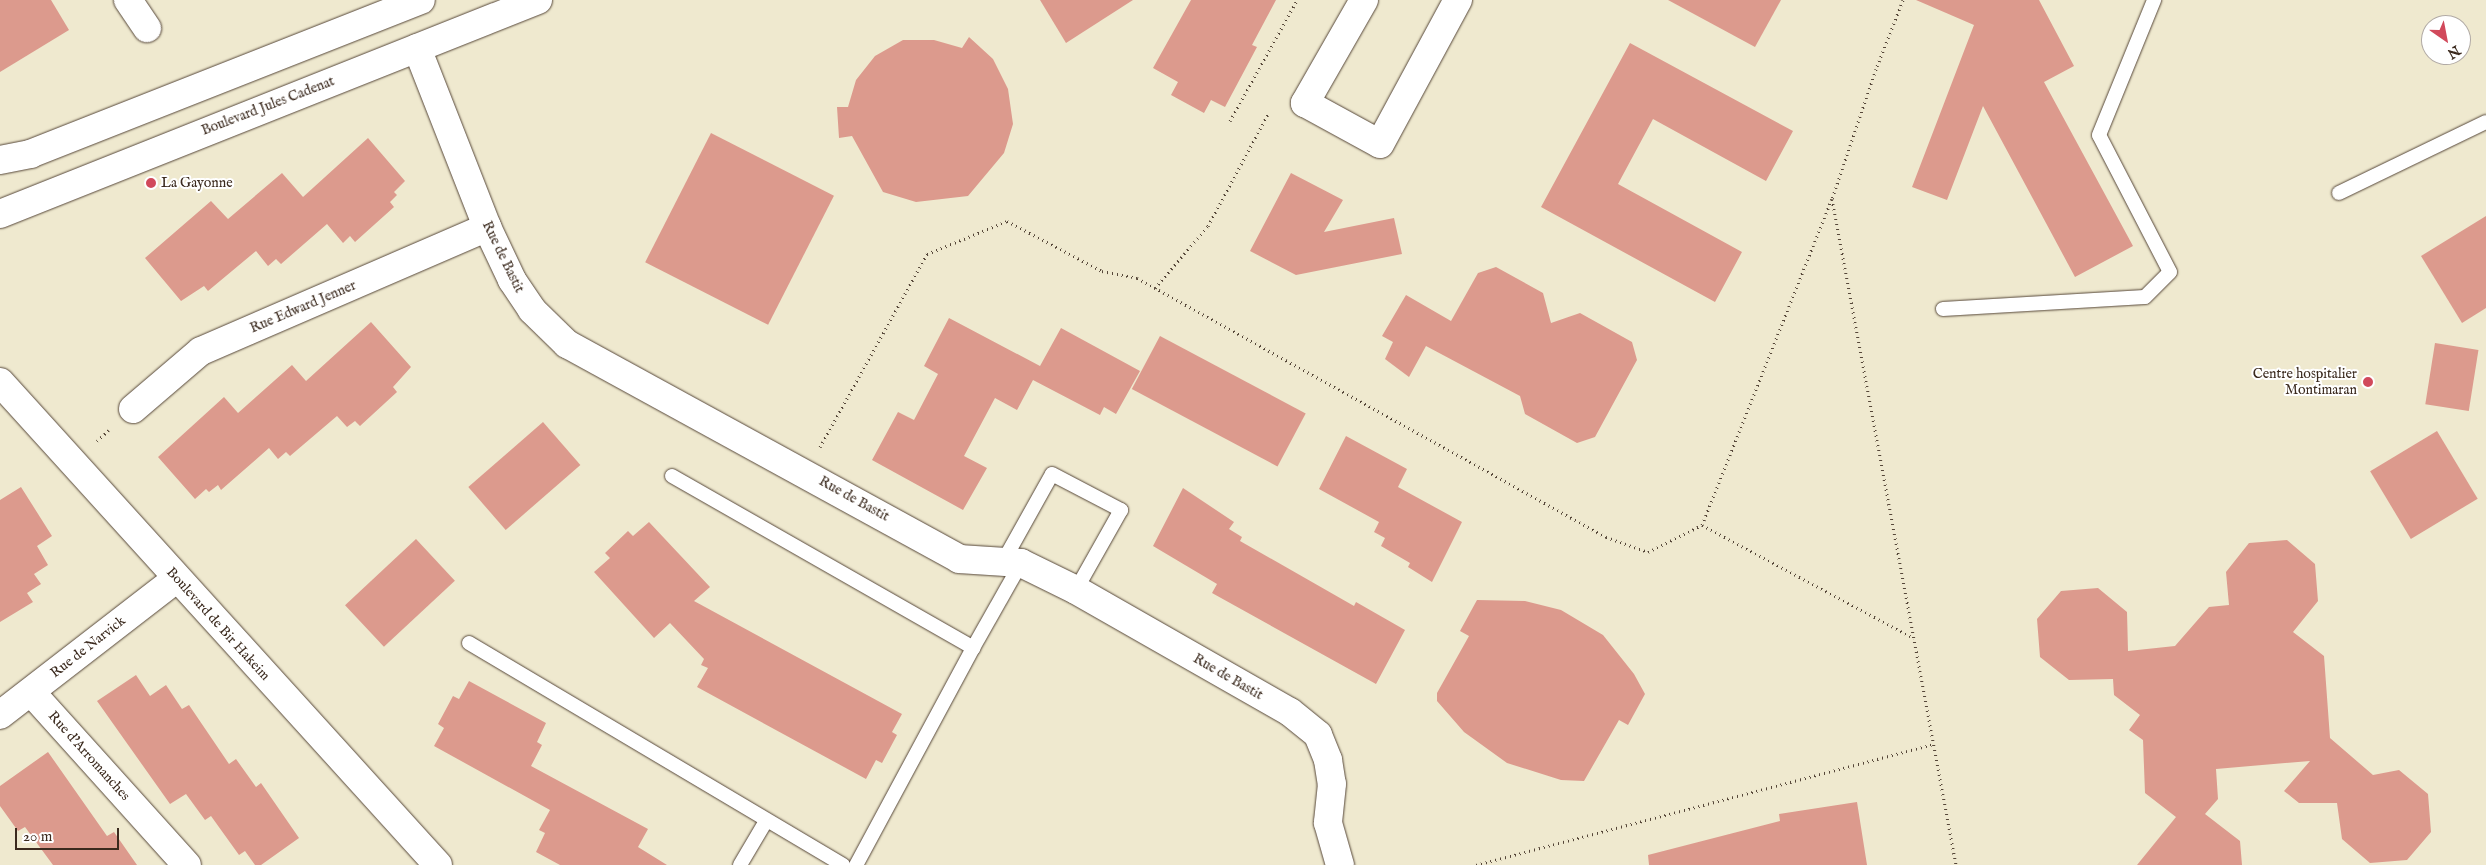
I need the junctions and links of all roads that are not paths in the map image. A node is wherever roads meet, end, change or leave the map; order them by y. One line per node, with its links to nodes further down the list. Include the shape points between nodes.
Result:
1 (128, 0): 7 (street)
2 (420, 0): 10 (street, via 30,154)
3 (538, 0): 8 (street, Boulevard Jules Cadenat)
4 (1364, 0): 5 (street, via 1305,102 1380,144)
5 (1458, 0)
6 (2154, 0): 14 (lane, via 2099,135 2170,272 2145,297)
7 (147, 28)
8 (418, 48): 12 (street, Boulevard Jules Cadenat); 13 (street, Rue de Bastit)
9 (2486, 122): 11 (lane)
10 (0, 160)
11 (2339, 193)
12 (0, 214)
13 (487, 227): 16 (street, Rue Edward Jenner, via 201,351); 18 (street, Rue de Bastit, via 512,280 532,310 567,344 960,559)
14 (1943, 309)
15 (0, 382): 19 (street, Boulevard de Bir Hakeim, via 74,461)
16 (133, 409)
17 (672, 476): 22 (lane)
18 (1013, 561): 20 (street, Rue de Bastit); 20 (lane, via 1052,474 1121,510); 22 (lane)
19 (176, 579): 23 (street, Rue de Narvick); 27 (street, Boulevard de Bir Hakeim)
20 (1076, 590): 31 (street, Rue de Bastit, via 1290,712 1318,735 1328,760 1332,784 1328,823)
21 (469, 643): 25 (lane)
22 (973, 648): 30 (lane)
23 (31, 692): 24 (street, Rue de Narvick); 26 (street, Rue d'Arromanches)
24 (0, 715)
25 (766, 821): 28 (lane); 29 (lane)
26 (187, 865)
27 (438, 865)
28 (740, 865)
29 (843, 865)
30 (856, 865)
31 (1340, 865)

